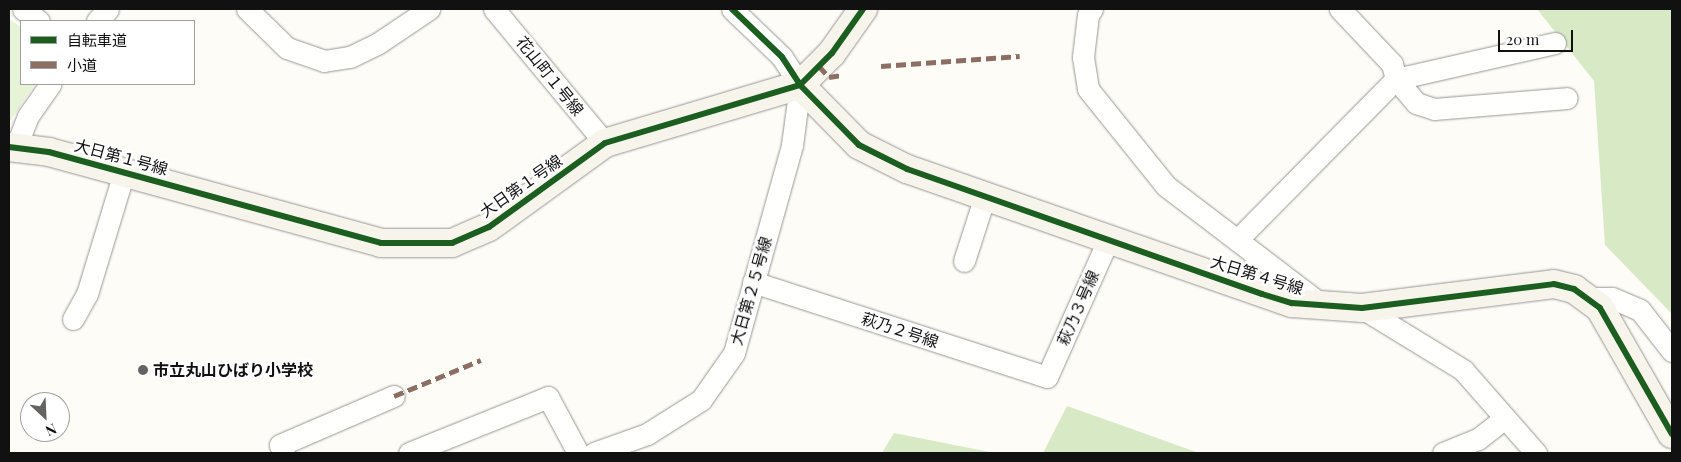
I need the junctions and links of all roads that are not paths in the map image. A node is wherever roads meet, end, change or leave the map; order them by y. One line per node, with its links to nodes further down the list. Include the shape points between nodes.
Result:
1 (23, 9): 10 (street)
2 (108, 9): 11 (street)
3 (247, 9): 4 (street, via 287,48 324,61 350,57 377,44)
4 (429, 9)
5 (494, 9): 17 (street, 花山町１号線)
6 (732, 9): 15 (street, via 782,57)
7 (864, 9): 15 (street, 大日第１号線, via 832,53)
8 (1092, 9): 21 (street, via 1088,15 1083,57 1088,89 1166,186)
9 (1340, 9): 13 (street, via 1392,64)
10 (38, 20)
11 (98, 20)
12 (1555, 43): 13 (street)
13 (1396, 79): 16 (street, via 1416,103 1434,109); 21 (street)
14 (49, 85): 18 (street)
15 (800, 85): 17 (street, 大日第１号線); 20 (street, 大日第４号線, via 860,145 907,169); 24 (street, 大日第２５号線, via 792,145)
16 (1567, 98)
17 (605, 143): 19 (street, 大日第１号線, via 489,227 452,243 429,246 381,243)
18 (12, 147): 19 (street, 大日第１号線)
19 (124, 172): 28 (street, via 87,294)
20 (985, 196): 22 (street, 大日第４号線); 23 (street)
21 (1238, 239): 26 (street)
22 (1108, 240): 26 (street, 大日第４号線, via 1262,294); 30 (street, 萩乃３号線)
23 (964, 261)
24 (753, 282): 30 (street, 萩乃２号線); 37 (street, 大日第２５号線, via 734,353 701,400 647,434)
25 (1589, 298): 27 (street, 大日第４号線, via 1554,284); 29 (street, via 1612,298 1640,310); 33 (street, 大日第４号線, via 1600,308)
26 (1325, 307): 27 (street, 大日第４号線)
27 (1362, 308): 32 (street, via 1463,370)
28 (73, 319)
29 (1672, 351)
30 (1047, 377)
31 (394, 396): 34 (street, via 280,445)
32 (1505, 418): 38 (street, via 1478,439); 39 (street)
33 (1672, 434)
34 (284, 453)
35 (409, 453): 36 (street, via 548,397)
36 (578, 453)
37 (594, 453)
38 (1443, 453)
39 (1536, 453)

